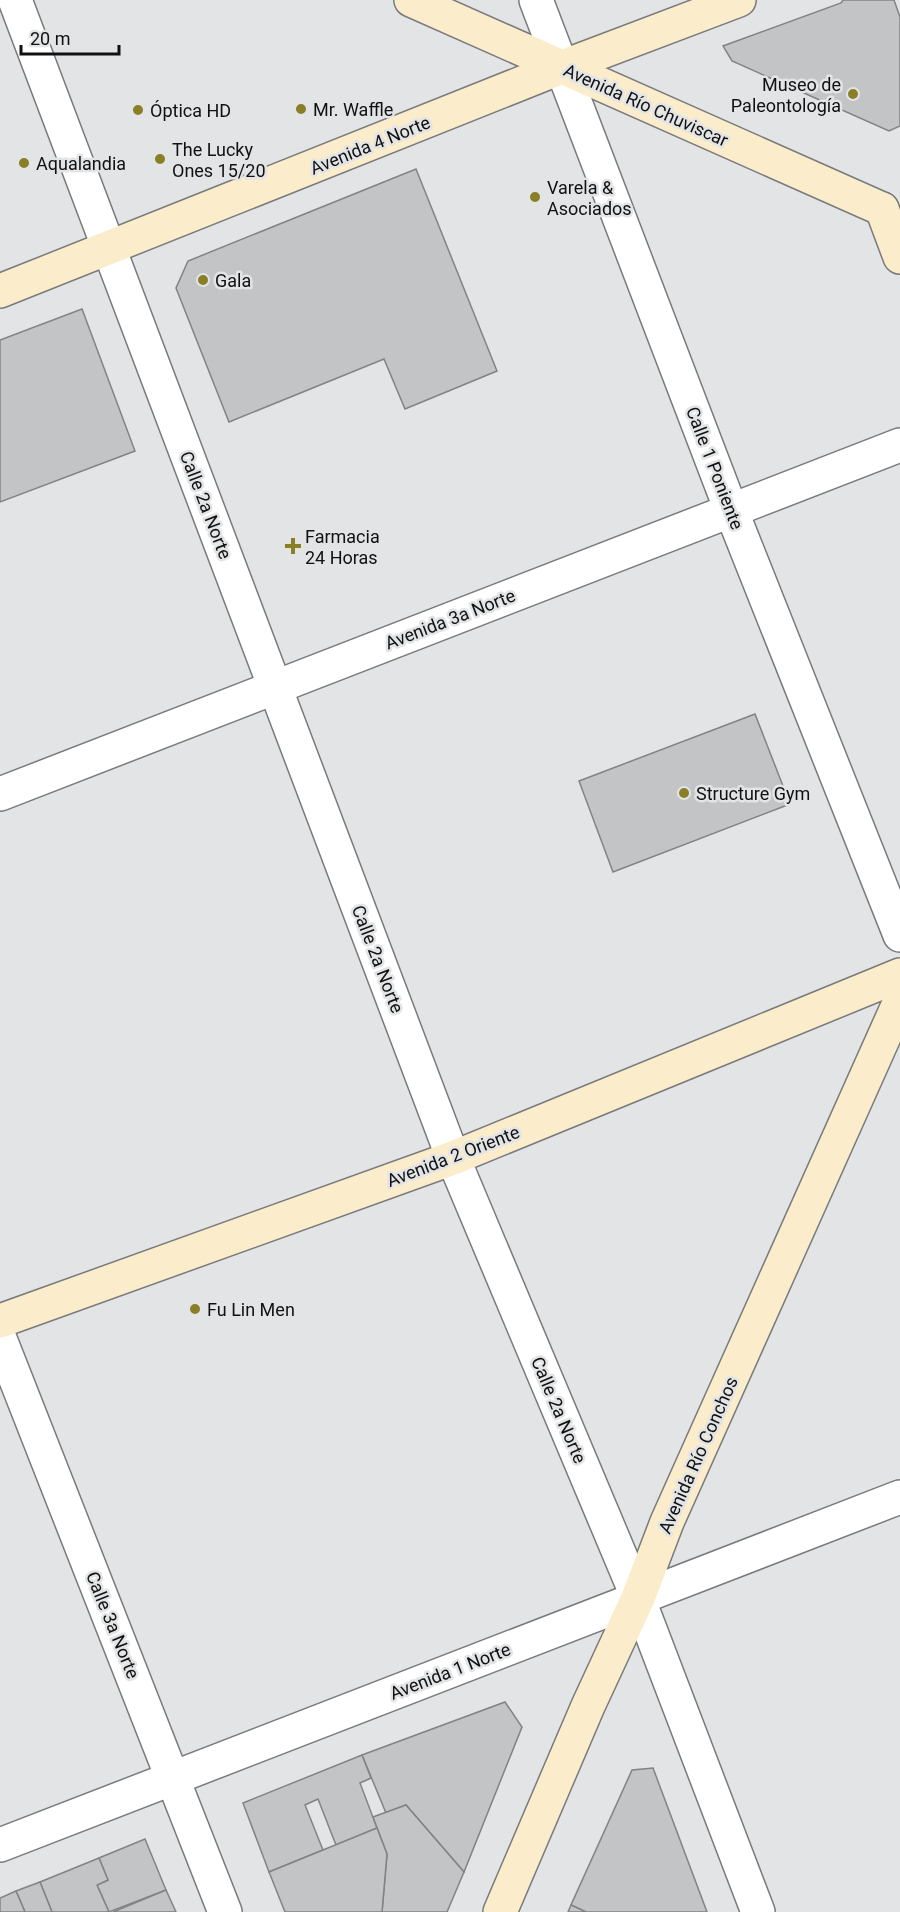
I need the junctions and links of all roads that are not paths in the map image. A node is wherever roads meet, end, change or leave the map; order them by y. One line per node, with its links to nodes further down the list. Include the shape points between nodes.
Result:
1 (15, 0): 7 (street, Calle 2a Norte)
2 (411, 0): 5 (street, Avenida Río Chuviscar)
3 (536, 0): 5 (street, Calle 1 Poniente)
4 (739, 0): 5 (street, Avenida 4 Norte)
5 (562, 67): 6 (street, Avenida Río Chuviscar); 7 (street, Avenida 4 Norte); 11 (street, Calle 1 Poniente)
6 (891, 206): 8 (street)
7 (109, 249): 9 (street, Avenida 4 Norte); 12 (street, Calle 2a Norte)
8 (900, 257)
9 (0, 291)
10 (900, 445): 11 (street, Avenida 3a Norte)
11 (731, 510): 12 (street, Avenida 3a Norte); 14 (street, Calle 1 Poniente)
12 (275, 687): 13 (street, Avenida 3a Norte); 17 (street, Calle 2a Norte)
13 (0, 794)
14 (900, 934)
15 (900, 975): 17 (street, Avenida 2 Oriente)
16 (900, 1001): 21 (street, Avenida Río Conchos, via 667,1522)
17 (453, 1158): 18 (street, Avenida 2 Oriente); 21 (street, Calle 2a Norte)
18 (0, 1322)
19 (0, 1340): 22 (street, Calle 3a Norte)
20 (900, 1497): 21 (street, Avenida 1 Norte)
21 (638, 1598): 22 (street, Avenida 1 Norte); 25 (street, Avenida Río Conchos); 26 (street, Calle 2a Norte)
22 (173, 1777): 23 (street, Avenida 1 Norte); 24 (street, Calle 3a Norte)
23 (0, 1845)
24 (225, 1912)
25 (500, 1912)
26 (758, 1912)

